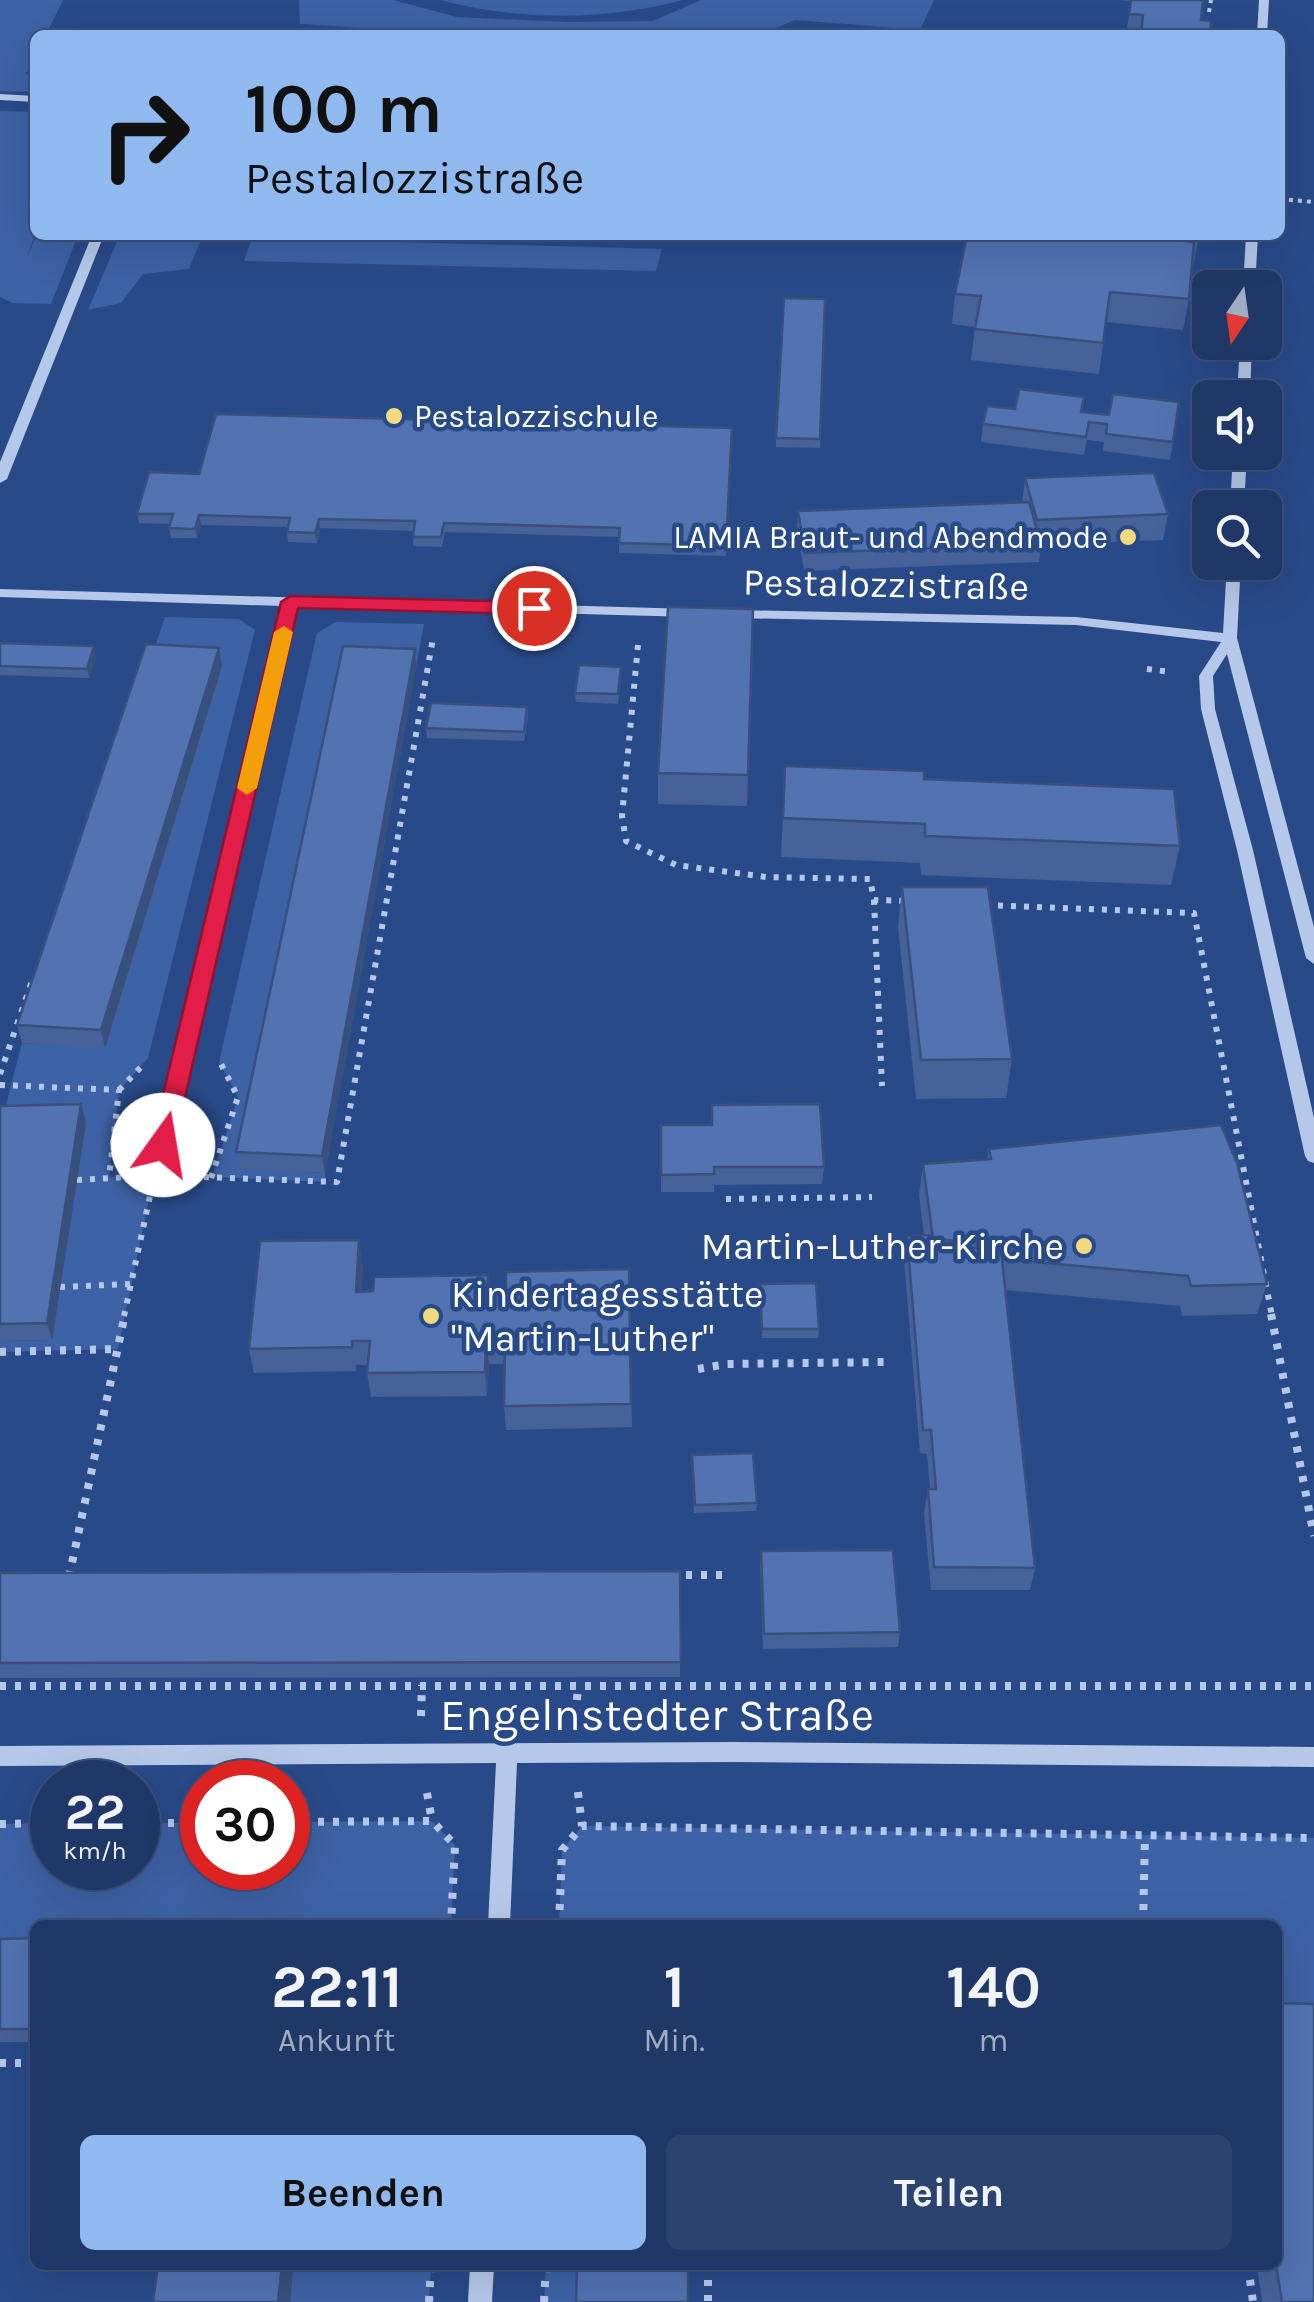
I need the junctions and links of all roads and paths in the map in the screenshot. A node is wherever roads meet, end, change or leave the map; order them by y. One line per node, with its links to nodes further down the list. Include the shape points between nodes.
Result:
1 (1211, 0): 3 (path)
2 (1264, 0): 4 (street)
3 (1210, 12)
4 (1262, 30)
5 (0, 97): 6 (street)
6 (30, 99)
7 (1285, 199): 8 (path)
8 (1314, 202)
9 (96, 240): 12 (street)
10 (1252, 240): 11 (street)
11 (1250, 270)
12 (0, 478)
13 (1233, 580): 20 (street)
14 (0, 593): 15 (street, Pestalozzistraße)
15 (290, 602): 16 (street, Pestalozzistraße); 32 (street)
16 (700, 613)
17 (720, 613): 20 (street, Pestalozzistraße, via 1076,621)
18 (436, 624): 36 (path, via 337,1182)
19 (640, 630): 21 (path, via 622,816 626,841 676,865 766,877 870,879)
20 (1230, 638): 24 (street); 33 (street, via 1206,676 1208,709)
21 (874, 900): 22 (path); 30 (path)
22 (914, 902)
23 (974, 904): 46 (path, via 1194,913)
24 (1314, 958)
25 (37, 964): 28 (path)
26 (148, 1058): 31 (path)
27 (220, 1062): 36 (path, via 238,1097)
28 (0, 1074)
29 (0, 1085): 31 (path)
30 (882, 1086)
31 (119, 1090): 35 (path)
32 (163, 1145): 34 (path)
33 (1314, 1156)
34 (154, 1175): 35 (path); 36 (path); 40 (path)
35 (109, 1178): 37 (path)
36 (211, 1178)
37 (76, 1180)
38 (872, 1197): 39 (path)
39 (726, 1199)
40 (131, 1284): 41 (path); 42 (path)
41 (60, 1287)
42 (118, 1349): 43 (path); 52 (path)
43 (0, 1352)
44 (886, 1362): 45 (path)
45 (698, 1369)
46 (1311, 1503): 47 (path)
47 (1314, 1536)
48 (727, 1575): 49 (path)
49 (667, 1576)
50 (52, 1578): 52 (path)
51 (89, 1578): 52 (path)
52 (68, 1583)
53 (0, 1686): 54 (path)
54 (1314, 1686)
55 (507, 1755): 56 (street, Engelnstedter Straße); 57 (street, Engelnstedter Straße); 64 (street)
56 (0, 1756)
57 (1314, 1757)
58 (310, 1822): 63 (path, via 432,1821 456,1845)
59 (30, 1823): 60 (path)
60 (0, 1824)
61 (1144, 1835): 62 (path); 65 (path, via 582,1826 562,1850); 66 (path)
62 (1314, 1838)
63 (452, 1920)
64 (499, 1920)
65 (558, 1920)
66 (1144, 1920)
67 (30, 2062): 68 (path)
68 (0, 2063)
69 (432, 2270): 74 (path)
70 (482, 2270): 75 (street)
71 (546, 2270): 76 (path)
72 (708, 2270): 77 (path)
73 (1249, 2270): 78 (path)
74 (429, 2302)
75 (480, 2302)
76 (544, 2302)
77 (708, 2302)
78 (1253, 2302)

